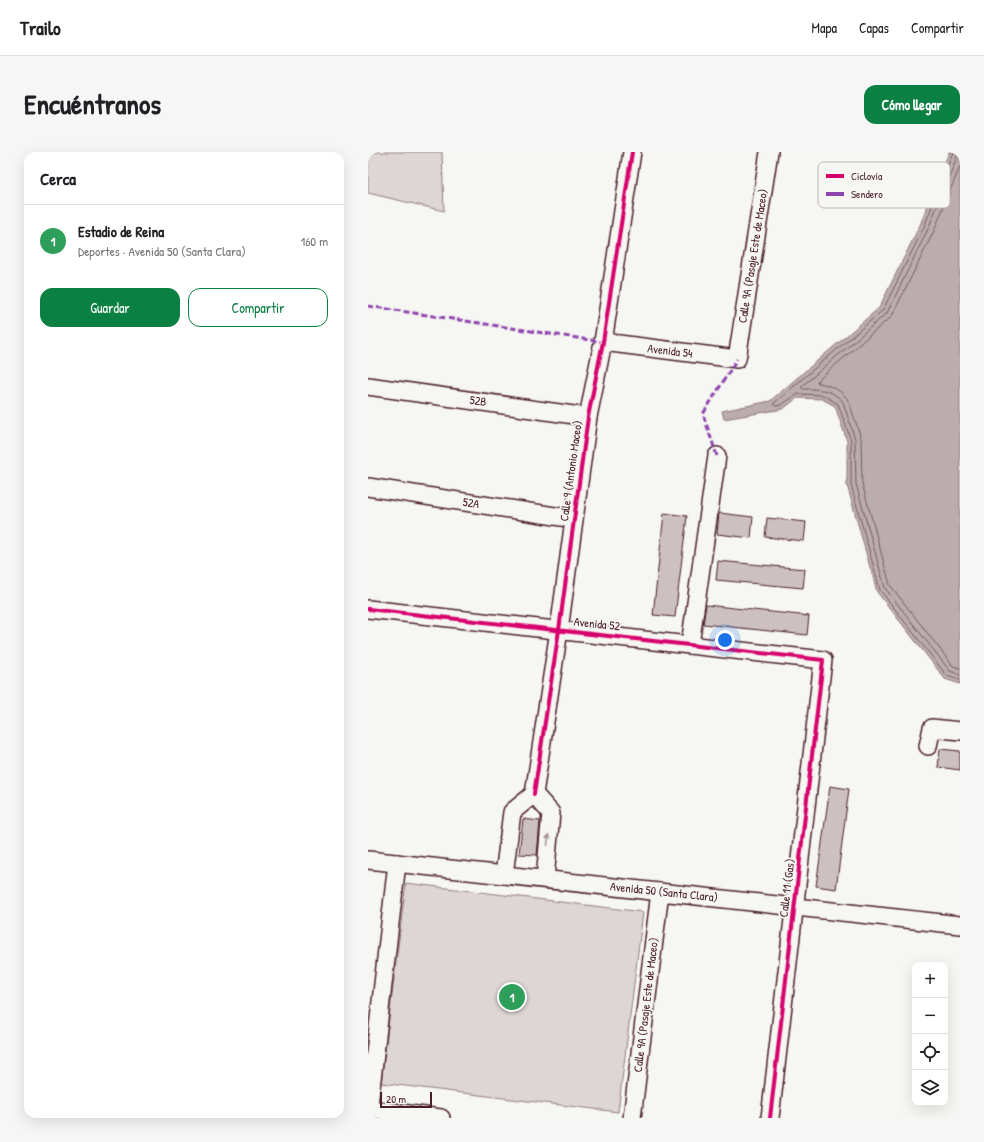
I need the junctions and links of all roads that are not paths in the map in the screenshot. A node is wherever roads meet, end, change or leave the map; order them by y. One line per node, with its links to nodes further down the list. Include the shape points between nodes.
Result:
1 (632, 152): 3 (street, Calle 9 (Antonio Maceo))
2 (769, 152): 4 (street, Calle 9A (Pasaje Este de Maceo))
3 (603, 342): 4 (street, Avenida 54); 6 (street, Calle 9 (Antonio Maceo))
4 (737, 359)
5 (368, 386): 6 (street, 52B)
6 (588, 417): 9 (street, Calle 9 (Antonio Maceo))
7 (717, 456): 12 (street)
8 (368, 487): 9 (street, 52A)
9 (574, 519): 11 (street, Calle 9 (Antonio Maceo))
10 (368, 609): 11 (street, Avenida 52)
11 (559, 630): 12 (street, Avenida 52); 16 (street, Calle 9 (Antonio Maceo))
12 (690, 645): 13 (street, Avenida 52)
13 (823, 660): 22 (street, Calle 11 (Gas))
14 (960, 731): 15 (street, via 932,728)
15 (928, 746)
16 (534, 794): 19 (street, via 512,812); 20 (street, one-way to 16, via 551,813)
17 (368, 860): 18 (street, Avenida 50 (Santa Clara))
18 (397, 863): 19 (street, Avenida 50 (Santa Clara)); 24 (street)
19 (504, 875): 20 (street, Avenida 50 (Santa Clara))
20 (545, 879): 21 (street, Avenida 50 (Santa Clara))
21 (660, 892): 22 (street, Avenida 50 (Santa Clara)); 26 (street, Calle 9A (Pasaje Este de Maceo))
22 (795, 906): 23 (street, Avenida 50 (Santa Clara)); 27 (street, Calle 11 (Gas))
23 (960, 925)
24 (368, 1111): 25 (street)
25 (441, 1118)
26 (632, 1118)
27 (770, 1118)

